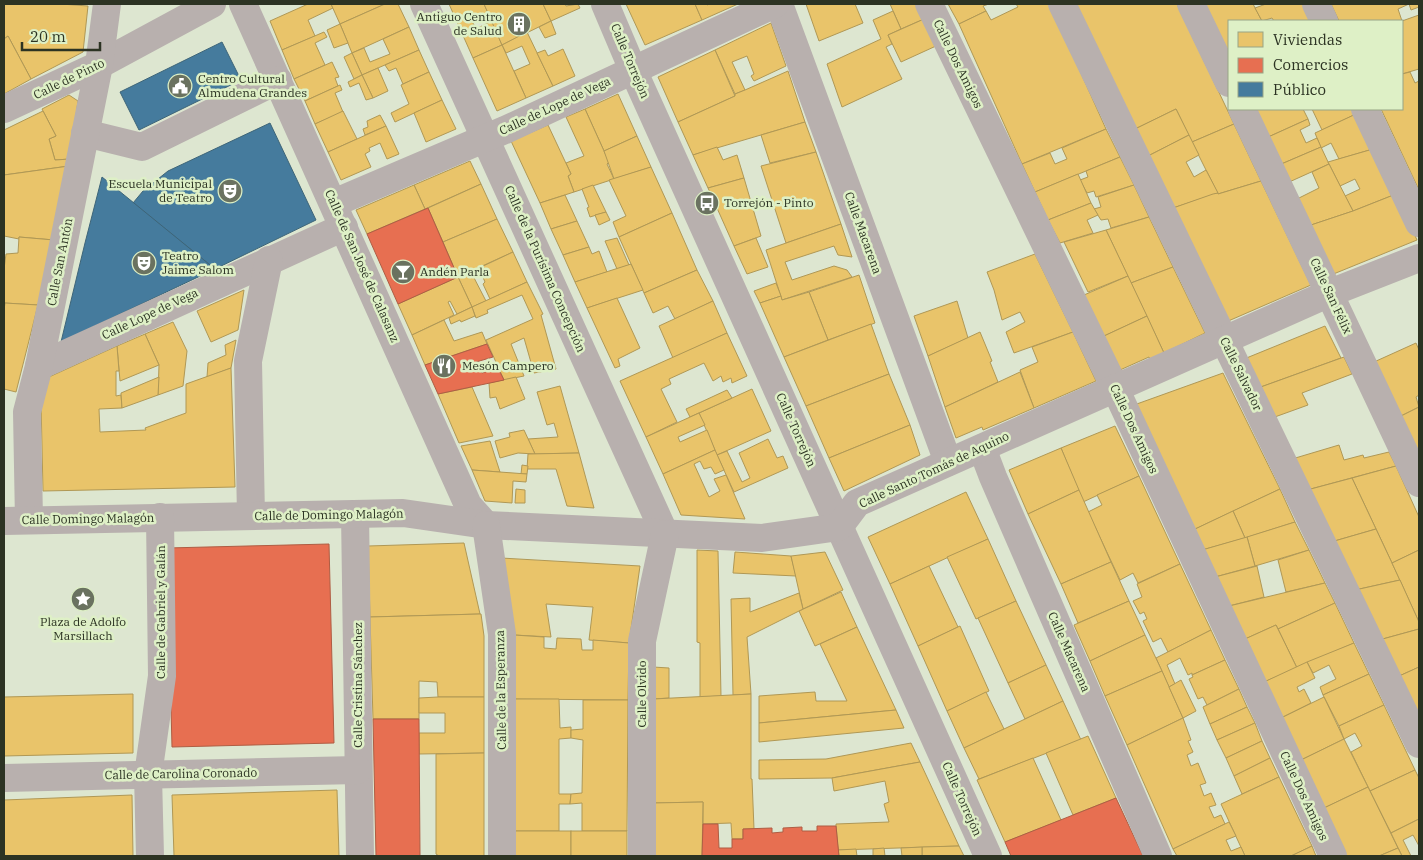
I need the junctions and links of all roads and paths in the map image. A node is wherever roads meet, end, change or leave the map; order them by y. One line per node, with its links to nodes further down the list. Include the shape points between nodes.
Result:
1 (106, 4): 12 (street, Calle San Antón)
2 (212, 4): 12 (street, Calle de Pinto)
3 (244, 4): 14 (street, Calle de San José de Calasanz)
4 (424, 4): 20 (street, Calle de la Purísima Concepción)
5 (605, 4): 13 (street, Calle Torrejón)
6 (777, 4): 13 (street, Calle de Lope de Vega); 30 (street, Calle Macarena)
7 (929, 4): 28 (street, Calle Dos Amigos)
8 (1062, 4): 26 (street, Calle Salvador)
9 (1191, 4): 15 (street)
10 (1316, 4): 11 (street)
11 (1324, 20)
12 (99, 65): 16 (street, Calle de Pinto); 19 (street, Calle San Antón)
13 (633, 70): 20 (street, Calle de Lope de Vega); 37 (street, Calle Torrejón)
14 (278, 80): 19 (street, via 142,147); 21 (street, Calle de San José de Calasanz)
15 (1228, 81)
16 (4, 110)
17 (1242, 110): 25 (street, Calle San Félix)
18 (1365, 110): 22 (street)
19 (85, 133): 27 (street, Calle San Antón)
20 (485, 138): 21 (street, Calle de Lope de Vega); 38 (street, Calle de la Purísima Concepción)
21 (339, 215): 24 (street, Calle Lope de Vega); 36 (street, Calle de San José de Calasanz, via 468,505)
22 (1419, 223)
23 (1419, 258): 25 (street, Calle Santo Tomás de Aquino)
24 (269, 260): 27 (street, Calle Lope de Vega); 33 (street, via 248,361)
25 (1330, 293): 26 (street, Calle Santo Tomás de Aquino); 31 (street, Calle San Félix)
26 (1225, 341): 28 (street, Calle Santo Tomás de Aquino); 39 (street, Calle Salvador)
27 (39, 366): 35 (street, Calle San Antón, via 27,412)
28 (1115, 388): 29 (street, Calle Santo Tomás de Aquino); 49 (street, Calle Dos Amigos)
29 (982, 448): 30 (street, Calle Santo Tomás de Aquino); 48 (street, Calle Macarena)
30 (948, 462): 37 (street, Calle Santo Tomás de Aquino, via 857,503)
31 (1419, 483)
32 (355, 514): 33 (street, Calle de Domingo Malagón); 36 (street, Calle de Domingo Malagón, via 403,514); 40 (street, Calle Cristina Sánchez)
33 (251, 516): 34 (street, Calle de Domingo Malagón)
34 (166, 517): 35 (street, Calle Domingo Malagón); 41 (street, Calle de Gabriel y Galán, via 162,676)
35 (16, 521)
36 (486, 525): 38 (street); 45 (street, Calle de la Esperanza, via 502,634)
37 (840, 527): 38 (street, via 762,538); 47 (street, Calle Torrejón)
38 (665, 534): 46 (street, Calle Olvido, via 642,641)
39 (1419, 744)
40 (358, 770): 41 (street, Calle de Carolina Coronado); 44 (street, Calle Cristina Sánchez)
41 (148, 774): 42 (street, Calle de Carolina Coronado); 43 (street, Calle de Gabriel y Galán)
42 (4, 778)
43 (150, 856)
44 (360, 856)
45 (502, 856)
46 (642, 856)
47 (988, 856)
48 (1158, 856)
49 (1332, 856)

